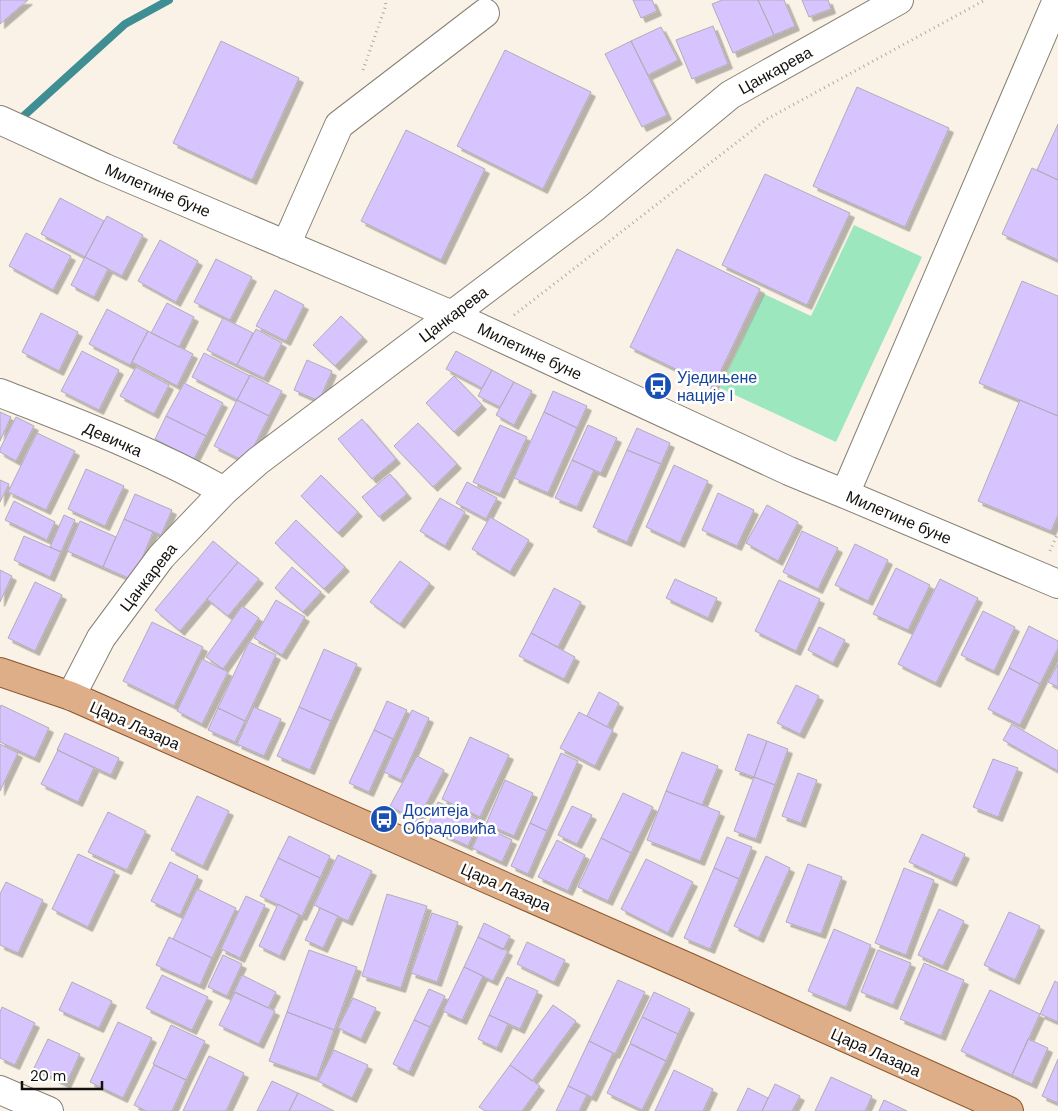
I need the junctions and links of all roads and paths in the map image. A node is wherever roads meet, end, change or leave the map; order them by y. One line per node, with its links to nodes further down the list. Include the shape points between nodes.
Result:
1 (385, 0): 6 (path)
2 (899, 0): 9 (street, Цанкарева, via 730,95 595,207)
3 (985, 0): 10 (path, via 767,119)
4 (1057, 0): 13 (street)
5 (485, 13): 8 (street, via 339,125)
6 (361, 76)
7 (0, 120): 8 (street, Милетине буне)
8 (286, 245): 9 (street, Милетине буне)
9 (452, 315): 12 (street, Цанкарева, via 258,461); 13 (street, Милетине буне)
10 (512, 316)
11 (0, 393): 12 (street, Девичка, via 96,430)
12 (224, 491): 16 (street, Цанкарева, via 161,557 101,638)
13 (845, 494): 14 (street, Милетине буне)
14 (1058, 584)
15 (0, 672): 16 (main road, Цара Лазара)
16 (71, 696): 19 (main road, Цара Лазара)
17 (0, 1090): 18 (street)
18 (49, 1111)
19 (1009, 1111)

